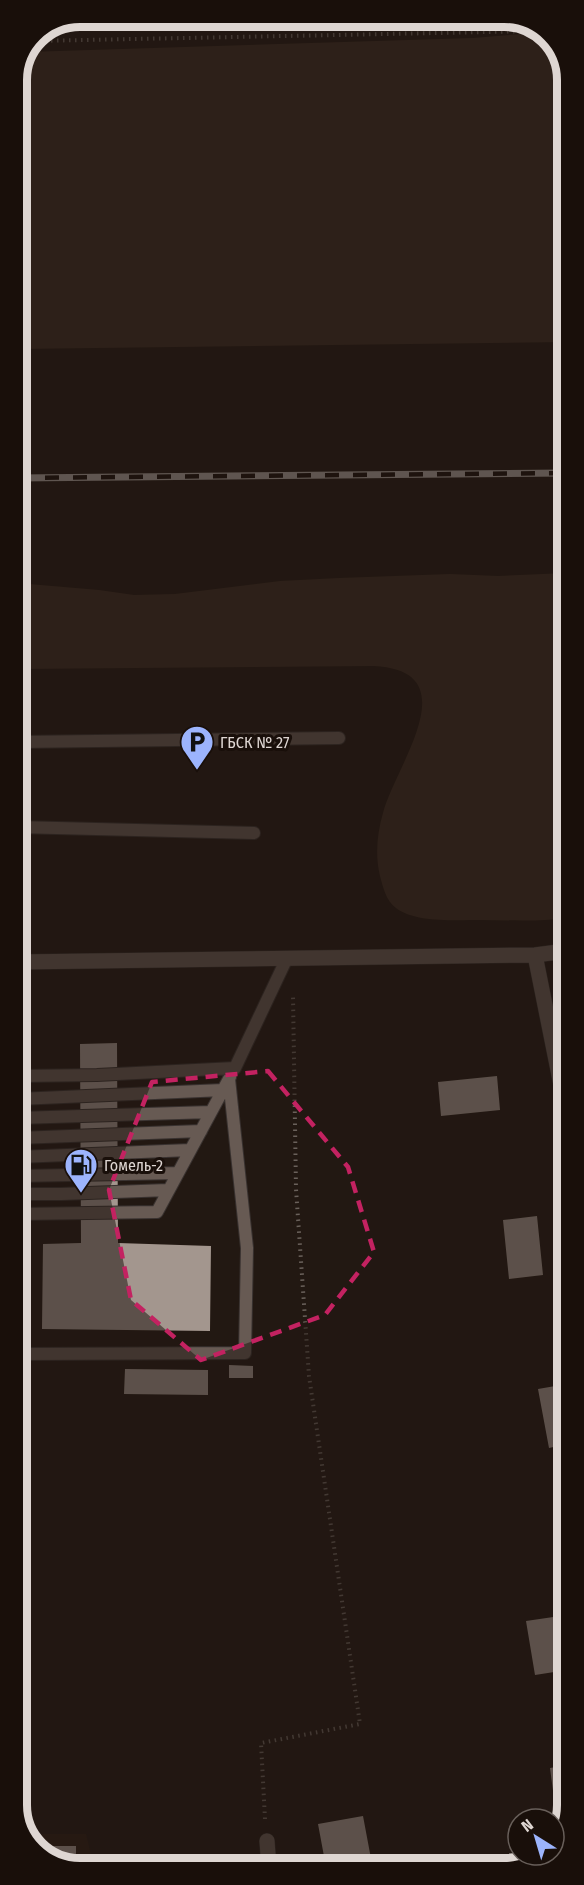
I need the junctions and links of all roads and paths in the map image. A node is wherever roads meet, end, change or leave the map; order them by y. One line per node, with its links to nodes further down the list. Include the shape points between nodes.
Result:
1 (524, 31): 2 (path)
2 (46, 41)
3 (339, 738): 4 (lane)
4 (27, 742)
5 (27, 827): 6 (lane)
6 (254, 833)
7 (557, 953): 8 (street)
8 (535, 956): 9 (street); 11 (street)
9 (290, 959): 10 (street); 13 (lane); 27 (path, via 296,1189 309,1376 360,1724 261,1743)
10 (27, 962)
11 (557, 1066)
12 (27, 1076): 13 (lane)
13 (229, 1079): 14 (lane); 15 (lane); 26 (lane, via 247,1248 244,1353)
14 (27, 1098)
15 (211, 1112): 16 (lane); 17 (lane)
16 (27, 1118)
17 (201, 1131): 18 (lane); 19 (lane)
18 (27, 1138)
19 (190, 1150): 20 (lane); 21 (lane)
20 (27, 1157)
21 (178, 1173): 22 (lane); 23 (lane)
22 (27, 1176)
23 (168, 1190): 24 (lane); 25 (lane, via 157,1212)
24 (27, 1194)
25 (27, 1214)
26 (27, 1354)
27 (267, 1841): 28 (street)
28 (268, 1858)

